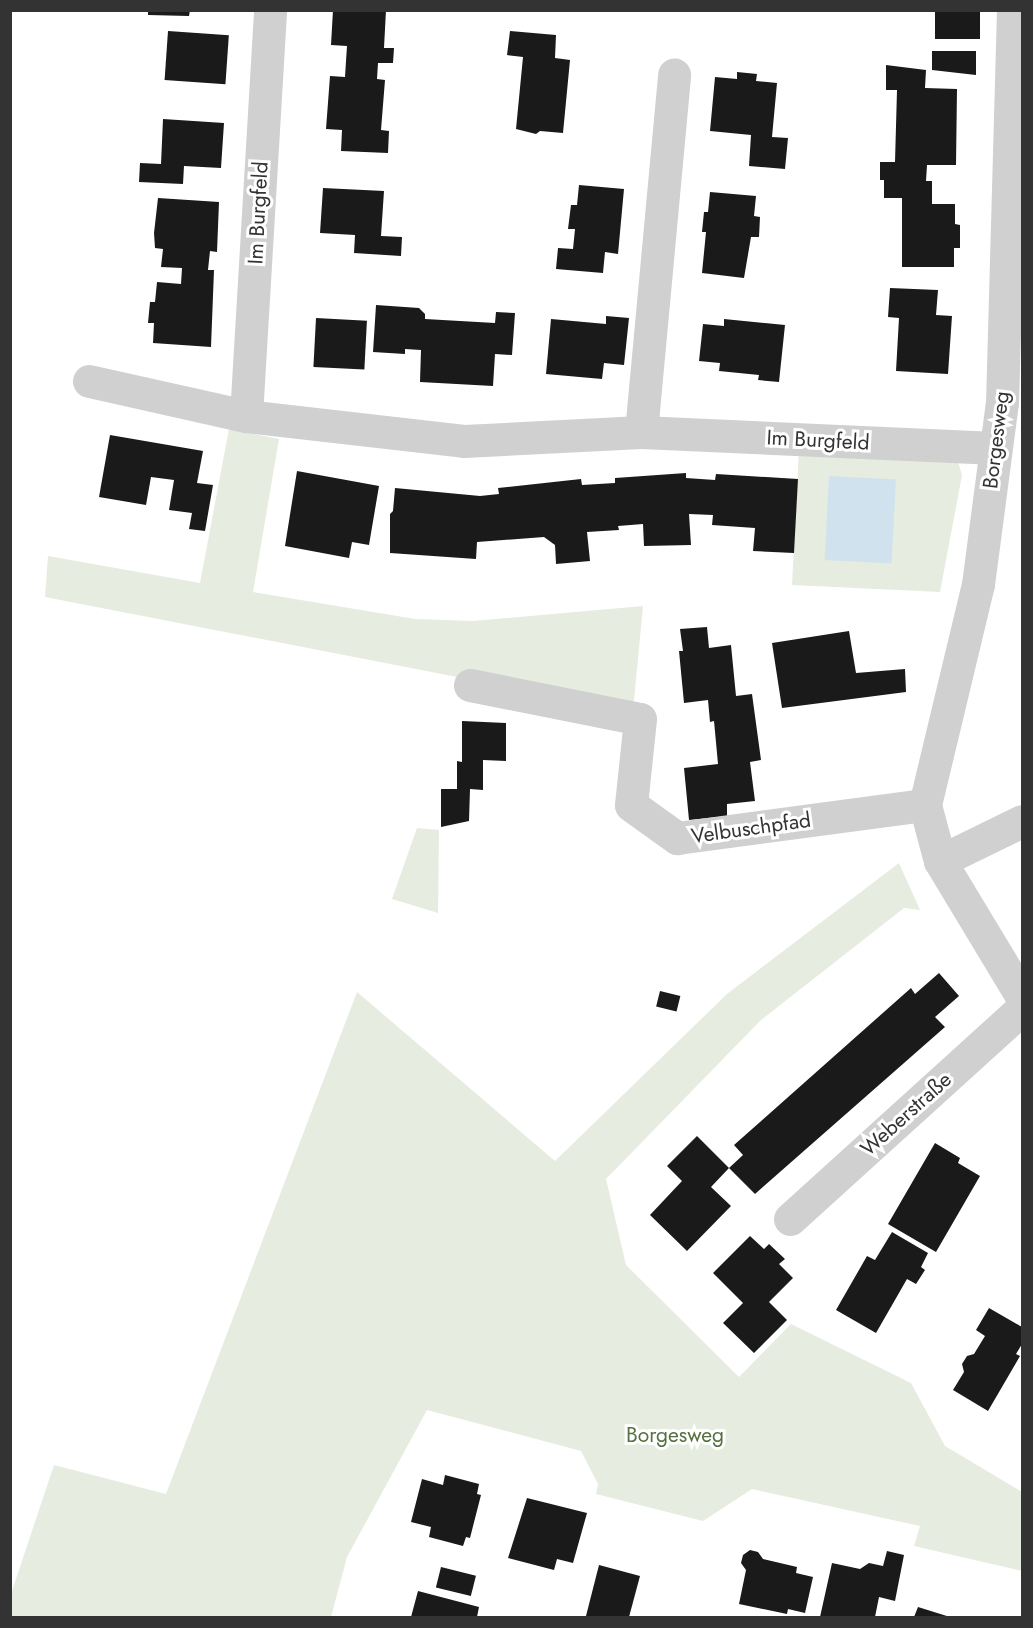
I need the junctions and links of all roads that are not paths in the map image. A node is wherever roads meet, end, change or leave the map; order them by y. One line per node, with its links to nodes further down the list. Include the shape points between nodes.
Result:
1 (270, 10): 5 (street, Im Burgfeld)
2 (1013, 10): 7 (street, Borgesweg, via 1002,402)
3 (674, 75): 6 (street)
4 (89, 381): 5 (street, Im Burgfeld)
5 (246, 416): 6 (street, Im Burgfeld, via 464,441)
6 (641, 432): 7 (street, Im Burgfeld)
7 (996, 448): 9 (street, Borgesweg, via 978,584)
8 (470, 685): 9 (street, Velbuschpfad, via 640,719 631,806 677,838)
9 (925, 805): 11 (street, Borgesweg)
10 (1023, 821): 11 (street)
11 (940, 861): 12 (street)
12 (1023, 997)
13 (1023, 1009): 14 (street, Weberstraße)
14 (790, 1219)

